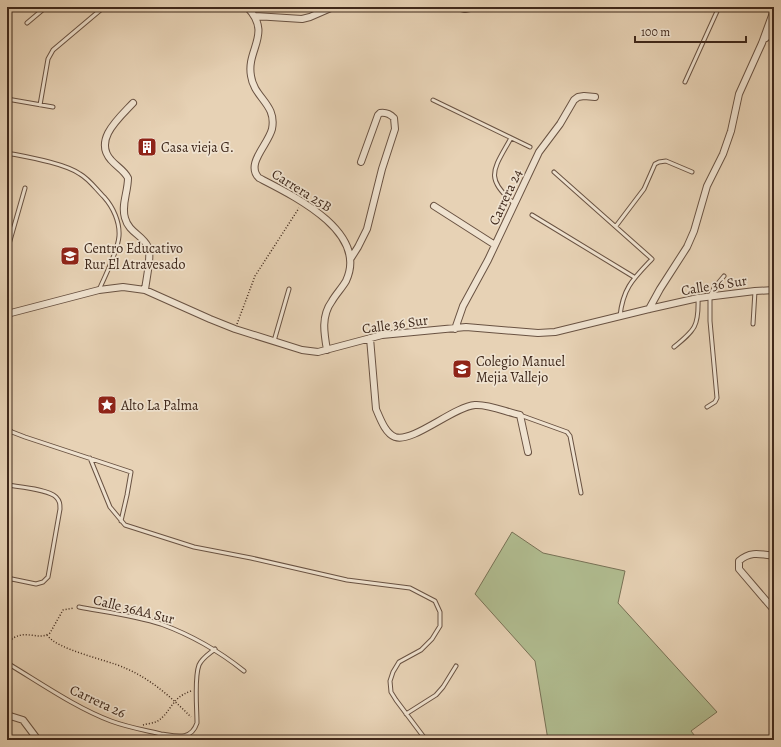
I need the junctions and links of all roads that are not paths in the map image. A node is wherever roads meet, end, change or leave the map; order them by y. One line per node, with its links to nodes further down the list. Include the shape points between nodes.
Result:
1 (46, 7): 10 (lane)
2 (104, 7): 18 (lane, via 52,50)
3 (247, 7): 9 (street)
4 (333, 7): 9 (street, via 302,18)
5 (457, 7): 6 (street)
6 (475, 7)
7 (717, 7): 13 (lane)
8 (774, 10): 12 (street)
9 (255, 16): 33 (street, Carrera 25B, via 259,30 250,75 253,85 267,103 273,120 272,130 255,162 255,174 322,215 337,230)
10 (27, 23)
11 (774, 28): 12 (street)
12 (762, 42): 43 (street, via 739,94 731,131 707,186 694,232)
13 (685, 82)
14 (595, 96): 27 (street, Carrera 24, via 578,97 574,100 539,152)
15 (7, 99): 18 (lane)
16 (433, 100): 20 (lane)
17 (133, 103): 38 (street, via 112,126 104,144 106,154 128,178 124,209 127,223 149,247)
18 (40, 104): 19 (lane)
19 (53, 107)
20 (511, 138): 21 (lane); 27 (lane, via 496,167 495,183 502,194)
21 (530, 147)
22 (7, 153): 37 (lane, via 73,170 88,180 108,202 114,211 119,235)
23 (361, 162): 33 (street, via 378,115 384,112 390,114 394,118 395,129 367,229)
24 (554, 172): 30 (lane)
25 (692, 172): 30 (lane, via 666,162 655,164 644,189)
26 (25, 188): 32 (lane)
27 (515, 205): 31 (street, Carrera 24)
28 (434, 206): 31 (street)
29 (532, 215): 35 (lane)
30 (616, 226): 35 (lane, via 652,259)
31 (495, 245): 47 (street, Carrera 24, via 463,306)
32 (7, 251)
33 (351, 258): 51 (street, via 351,268 346,281 326,310 324,331)
34 (724, 276): 41 (lane)
35 (634, 278): 45 (lane, via 625,291)
36 (289, 289): 49 (lane)
37 (99, 290): 38 (street, Calle 36 Sur, via 123,287); 44 (street, Calle 36 Sur)
38 (145, 290): 49 (street, Calle 36 Sur, via 235,329)
39 (774, 290): 40 (street, Calle 36 Sur)
40 (755, 291): 41 (street, Calle 36 Sur); 46 (lane)
41 (710, 296): 42 (street, Calle 36 Sur); 52 (lane, via 717,398)
42 (698, 298): 43 (street, Calle 36 Sur); 50 (lane, via 698,318 693,331)
43 (648, 309): 45 (street, Calle 36 Sur)
44 (7, 314)
45 (620, 316): 47 (street, Calle 36 Sur, via 555,332)
46 (753, 324)
47 (455, 329): 48 (street, Calle 36 Sur)
48 (370, 338): 51 (street, Calle 36 Sur); 53 (street, via 376,409 387,431 395,437 408,436 461,409 475,405)
49 (274, 341): 51 (street, Calle 36 Sur, via 311,352)
50 (674, 347)
51 (327, 350)
52 (707, 407)
53 (520, 415): 55 (street); 58 (lane, via 567,432 570,436)
54 (7, 429): 56 (lane)
55 (528, 452)
56 (90, 458): 59 (lane, via 110,507); 59 (lane, via 131,472)
57 (7, 485): 61 (lane, via 53,495 60,502 60,509 48,577 36,584)
58 (581, 493)
59 (121, 521): 68 (lane, via 125,525 194,547 347,580 410,588 435,601 440,612 440,626 422,650 400,662 390,681 391,692)
60 (774, 556): 63 (street, via 754,553 739,561 739,569)
61 (7, 578)
62 (79, 607): 64 (lane, Calle 36AA Sur, via 160,624)
63 (774, 610)
64 (215, 649): 65 (lane, Carrera 26, via 200,665 197,680 197,723 195,728 183,737 132,728 110,721); 67 (lane, Calle 36AA Sur)
65 (7, 663)
66 (456, 666): 68 (lane, via 436,695)
67 (244, 671)
68 (406, 714): 71 (lane)
69 (7, 715): 70 (street, via 23,720)
70 (38, 740)
71 (426, 740)

